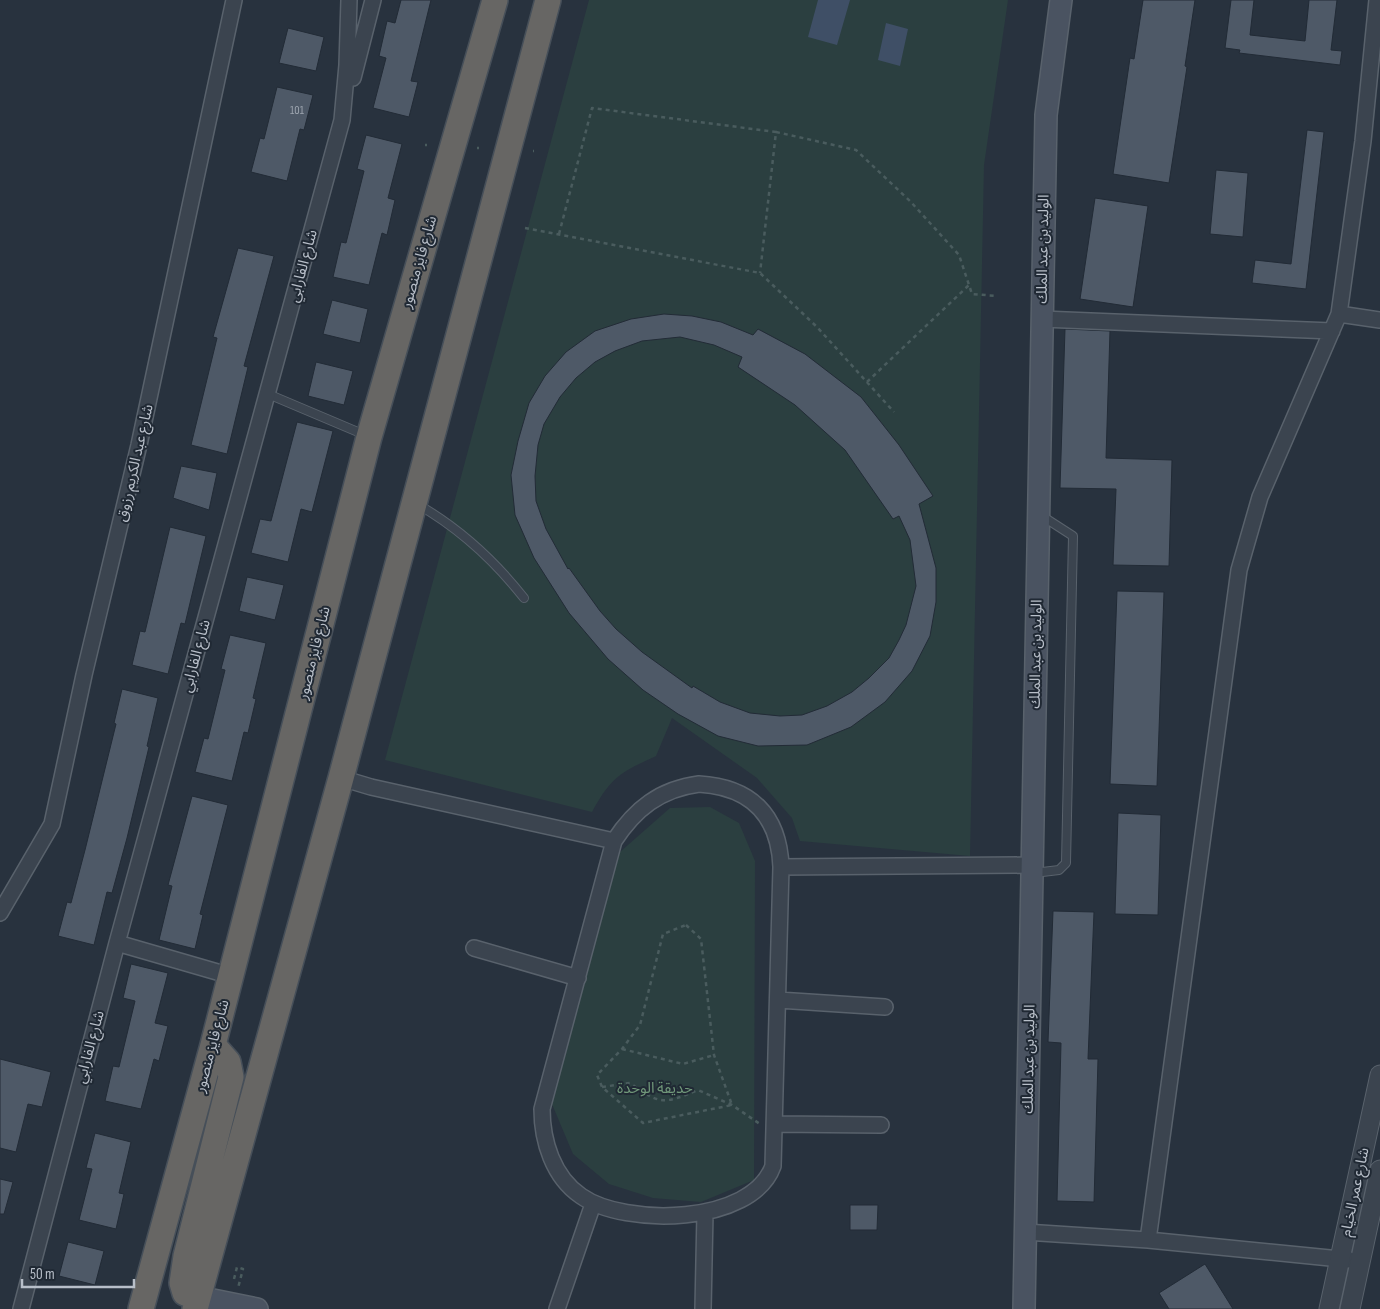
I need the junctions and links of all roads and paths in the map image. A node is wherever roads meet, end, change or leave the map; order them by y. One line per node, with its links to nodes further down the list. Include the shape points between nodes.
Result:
1 (234, 0): 30 (street, شارع عبد الكريم رزوق, via 144,426 52,824)
2 (349, 0): 8 (street, شارع الفارابي)
3 (373, 0): 8 (street)
4 (495, 0): 22 (highway, شارع فايز منصور)
5 (548, 0): 23 (highway)
6 (1061, 0): 16 (main road, الوليد بن عبد الملك, via 1046,115)
7 (1377, 0): 15 (street, via 1363,141)
8 (342, 120): 20 (street, شارع الفارابي)
9 (776, 132): 11 (path, via 592,108); 12 (path); 13 (path, via 856,150 910,200 959,255)
10 (526, 228): 11 (path)
11 (559, 234): 12 (path)
12 (760, 273): 19 (path, via 817,327)
13 (969, 284): 14 (path, via 972,294); 19 (path)
14 (997, 296)
15 (1339, 314): 17 (street); 18 (street)
16 (1042, 319): 18 (street); 24 (main road, الوليد بن عبد الملك)
17 (1380, 320)
18 (1332, 331): 51 (street, via 1260,497 1239,570)
19 (867, 382): 21 (path)
20 (268, 394): 22 (lane); 31 (street, شارع الفارابي)
21 (894, 412)
22 (369, 437): 33 (highway, شارع فايز منصور)
23 (413, 502): 25 (lane, via 479,548); 26 (highway)
24 (1039, 514): 29 (main road, الوليد بن عبد الملك); 29 (lane, via 1073,536 1066,862 1059,870)
25 (524, 598)
26 (340, 778): 27 (street); 55 (highway)
27 (614, 842): 28 (street, via 641,809 666,791 699,784 715,785 746,797 770,820 779,843); 34 (street)
28 (781, 867): 29 (street); 35 (street)
29 (1032, 869): 50 (main road, الوليد بن عبد الملك)
30 (0, 913)
31 (117, 943): 33 (street); 58 (street, شارع الفارابي)
32 (474, 948): 34 (street)
33 (231, 976): 37 (highway, شارع فايز منصور)
34 (578, 978): 48 (street, via 542,1109 542,1122 547,1147 559,1172 568,1185)
35 (778, 1000): 36 (street); 44 (street)
36 (885, 1007)
37 (213, 1045): 55 (highway, via 224,1055 231,1077 186,1256 182,1283 186,1293); 59 (highway, شارع فايز منصور)
38 (622, 1049): 39 (path, via 682,1064); 39 (path, via 640,1025 663,934 686,925 701,939); 41 (path, via 597,1075)
39 (714, 1055): 42 (path)
40 (1380, 1075): 46 (street, شارع عمر الخيام)
41 (602, 1087): 42 (path, via 630,1083 655,1100 679,1098 698,1090); 42 (path, via 643,1123)
42 (732, 1105): 44 (path)
43 (881, 1125): 44 (street)
44 (775, 1129): 49 (street, via 773,1166 766,1180 755,1191)
45 (1380, 1170): 47 (street, شارع عمر الخيام)
46 (1356, 1190): 47 (street); 52 (street, شارع عمر الخيام)
47 (1378, 1195): 53 (street, شارع عمر الخيام)
48 (593, 1204): 49 (street, via 622,1212 661,1216); 61 (street)
49 (705, 1213): 62 (street)
50 (1025, 1232): 51 (street); 57 (main road, الوليد بن عبد الملك)
51 (1148, 1240): 52 (street)
52 (1340, 1258): 53 (street); 63 (street, شارع عمر الخيام)
53 (1360, 1262): 64 (street, شارع عمر الخيام)
54 (234, 1279): 56 (path, via 237,1267 243,1269)
55 (197, 1303): 56 (main road)
56 (234, 1304): 60 (main road)
57 (1023, 1307)
58 (21, 1309)
59 (140, 1309)
60 (257, 1309)
61 (557, 1309)
62 (702, 1309)
63 (1329, 1309)
64 (1350, 1309)

